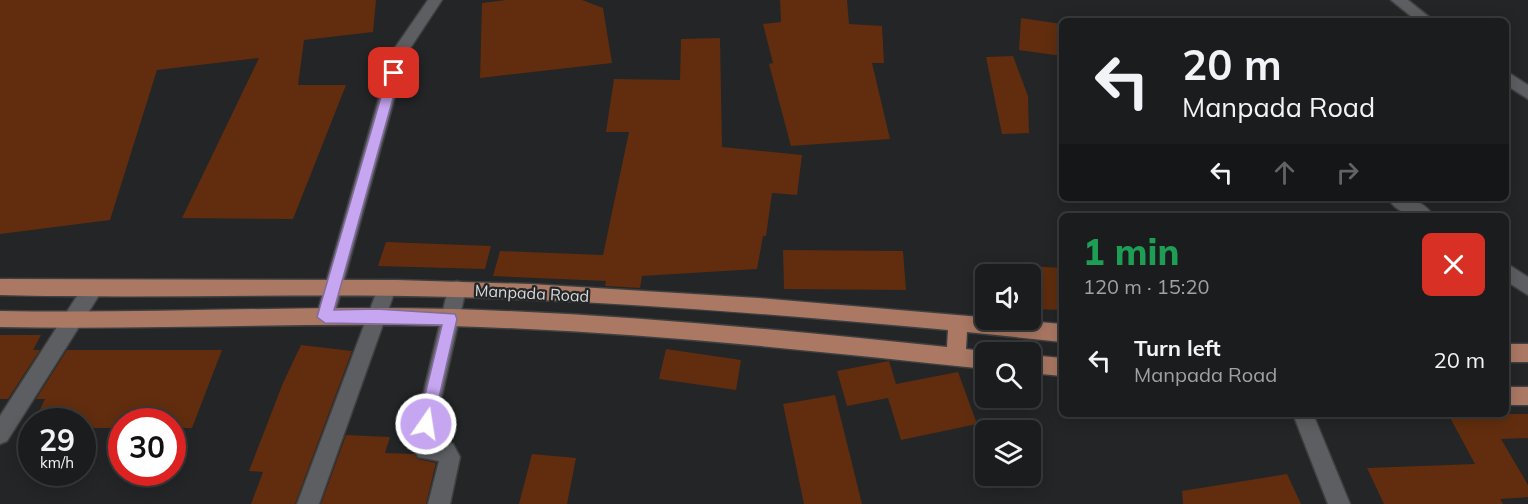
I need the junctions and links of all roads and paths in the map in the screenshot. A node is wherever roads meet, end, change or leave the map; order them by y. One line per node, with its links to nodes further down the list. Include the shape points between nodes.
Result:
1 (435, 0): 11 (street, via 400,52)
2 (1398, 0): 3 (street)
3 (1423, 18)
4 (1509, 79): 5 (street)
5 (1528, 93)
6 (1402, 201): 7 (street)
7 (1420, 213)
8 (1509, 273): 10 (street)
9 (0, 287): 14 (main road, Manpada Road)
10 (1528, 287)
11 (333, 288): 12 (main road, Manpada Road); 14 (main road, Manpada Road); 18 (street)
12 (387, 288): 13 (main road, Manpada Road); 17 (street)
13 (458, 290): 15 (main road, Manpada Road); 20 (street)
14 (91, 291): 21 (street)
15 (686, 302): 16 (main road, Manpada Road); 23 (main road)
16 (779, 309): 22 (main road, Manpada Road); 25 (main road)
17 (377, 315): 18 (main road, Manpada Road); 20 (main road, Manpada Road); 36 (street)
18 (325, 317): 21 (main road, Manpada Road)
19 (0, 319): 21 (main road, Manpada Road)
20 (450, 319): 23 (main road, Manpada Road); 37 (street, via 421,446 449,453)
21 (72, 321): 35 (street)
22 (958, 323): 24 (main road, Manpada Road); 28 (main road)
23 (679, 328): 25 (main road, Manpada Road)
24 (1059, 333)
25 (778, 339): 28 (main road, Manpada Road)
26 (1509, 353): 27 (main road)
27 (1528, 353)
28 (956, 357): 29 (main road, Manpada Road)
29 (975, 359)
30 (1041, 365): 31 (main road)
31 (1059, 367)
32 (1509, 396): 33 (main road)
33 (1528, 396)
34 (1304, 417): 38 (street)
35 (0, 434)
36 (308, 504)
37 (439, 504)
38 (1339, 504)

